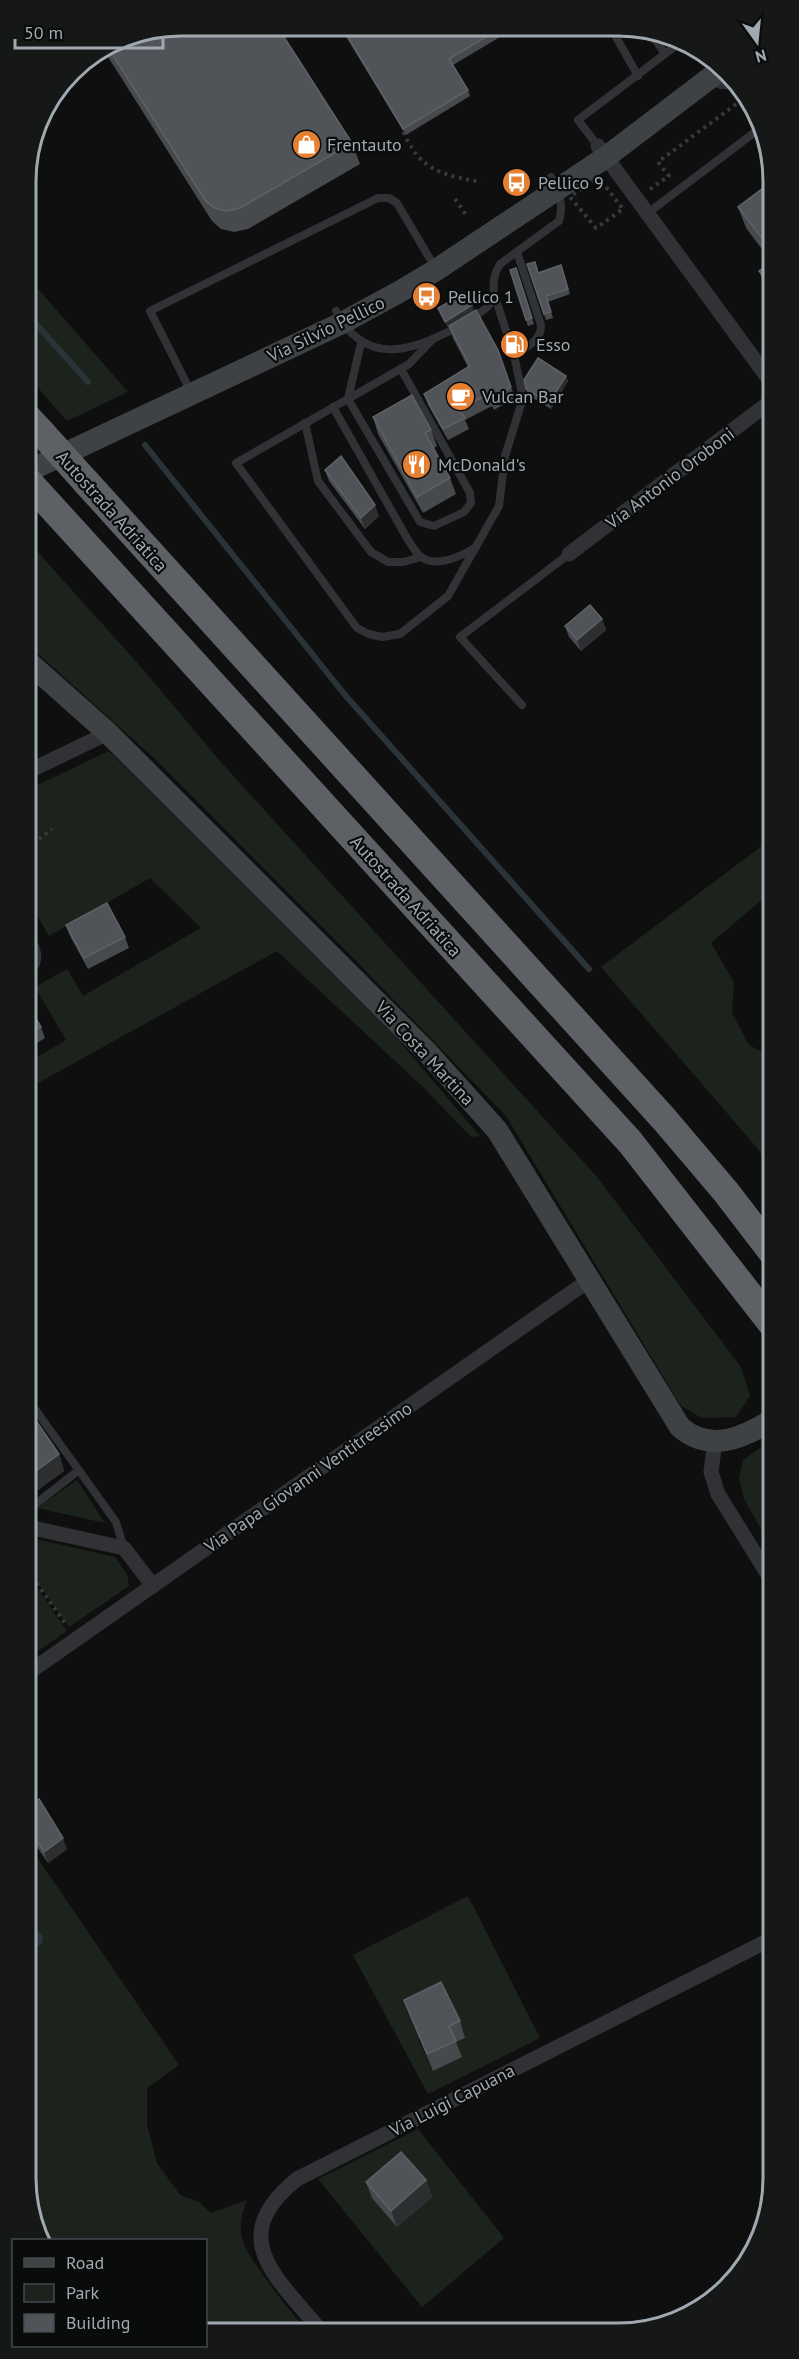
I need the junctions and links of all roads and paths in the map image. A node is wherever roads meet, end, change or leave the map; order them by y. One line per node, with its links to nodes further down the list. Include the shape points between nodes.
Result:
1 (616, 36): 7 (lane)
2 (657, 42): 4 (lane)
3 (674, 47): 4 (lane)
4 (665, 54): 7 (lane)
5 (711, 71): 12 (main road, Via Silvio Pellico)
6 (716, 75): 8 (lane, via 721,85)
7 (638, 76): 12 (lane, via 578,120)
8 (726, 85)
9 (739, 102): 15 (path, via 658,162 669,176)
10 (404, 132): 13 (path, via 418,159 427,166 450,177)
11 (754, 133): 18 (lane)
12 (602, 151): 14 (main road, Via Silvio Pellico); 18 (street)
13 (481, 182)
14 (555, 183): 20 (lane, via 562,212 559,221); 21 (main road, Via Silvio Pellico); 23 (main road, Via Silvio Pellico, via 436,270)
15 (648, 190)
16 (455, 199): 19 (path)
17 (623, 209): 17 (path, via 602,182 594,180 570,197 596,228)
18 (648, 213): 28 (street)
19 (466, 215)
20 (517, 252): 22 (lane, via 500,264 494,274); 26 (lane, via 541,333 536,341)
21 (430, 259): 23 (main road, Via Silvio Pellico); 29 (lane, via 397,203 378,198 150,311)
22 (495, 297): 24 (lane, via 482,313); 26 (lane)
23 (339, 317): 25 (lane); 29 (main road, Via Silvio Pellico)
24 (431, 341): 25 (lane, via 392,349); 27 (lane)
25 (361, 343): 30 (lane)
26 (514, 354): 38 (lane, via 523,398 505,456 499,506)
27 (401, 369): 30 (lane); 30 (lane, via 470,493 471,503 464,512 435,526 420,522)
28 (763, 371)
29 (189, 388): 34 (main road, Via Silvio Pellico); 36 (main road, Via Silvio Pellico)
30 (348, 399): 31 (lane)
31 (333, 407): 33 (lane); 40 (lane)
32 (763, 408): 39 (street, Via Antonio Oroboni)
33 (305, 423): 38 (lane, via 236,463 357,628 382,637 400,634 448,596); 40 (lane, via 318,481 371,552 388,562)
34 (36, 434)
35 (36, 439): 47 (highway, Autostrada Adriatica, bridge, via 86,483 664,1119)
36 (36, 467)
37 (36, 490): 49 (highway, Autostrada Adriatica, via 630,1142)
38 (478, 546): 40 (lane, via 452,559 432,561)
39 (569, 554): 42 (lane, via 460,637)
40 (421, 557)
41 (36, 670): 43 (main road, Via Costa Martina)
42 (522, 705)
43 (108, 733): 44 (street); 48 (main road, Via Costa Martina, via 427,1052 497,1130)
44 (36, 767)
45 (52, 829): 46 (path)
46 (36, 841)
47 (763, 1240)
48 (588, 1281): 52 (main road, Via Costa Martina, via 673,1419 690,1435); 59 (street, Via Papa Giovanni Ventitreesimo)
49 (763, 1312)
50 (36, 1410): 53 (lane)
51 (763, 1425): 52 (main road, Via Costa Martina, via 730,1441)
52 (715, 1441): 57 (street, via 711,1472 718,1494)
53 (79, 1470): 54 (lane); 56 (lane, via 116,1522)
54 (36, 1504)
55 (36, 1529): 56 (street)
56 (124, 1548): 59 (street)
57 (763, 1566)
58 (36, 1582): 60 (path)
59 (153, 1586): 60 (street, Via Papa Giovanni Ventitreesimo)
60 (76, 1640): 61 (street, Via Papa Giovanni Ventitreesimo)
61 (36, 1668)
62 (763, 1943): 63 (street, Via Luigi Capuana, via 297,2179 282,2191 271,2203 260,2228 264,2254 271,2271)
63 (314, 2323)

